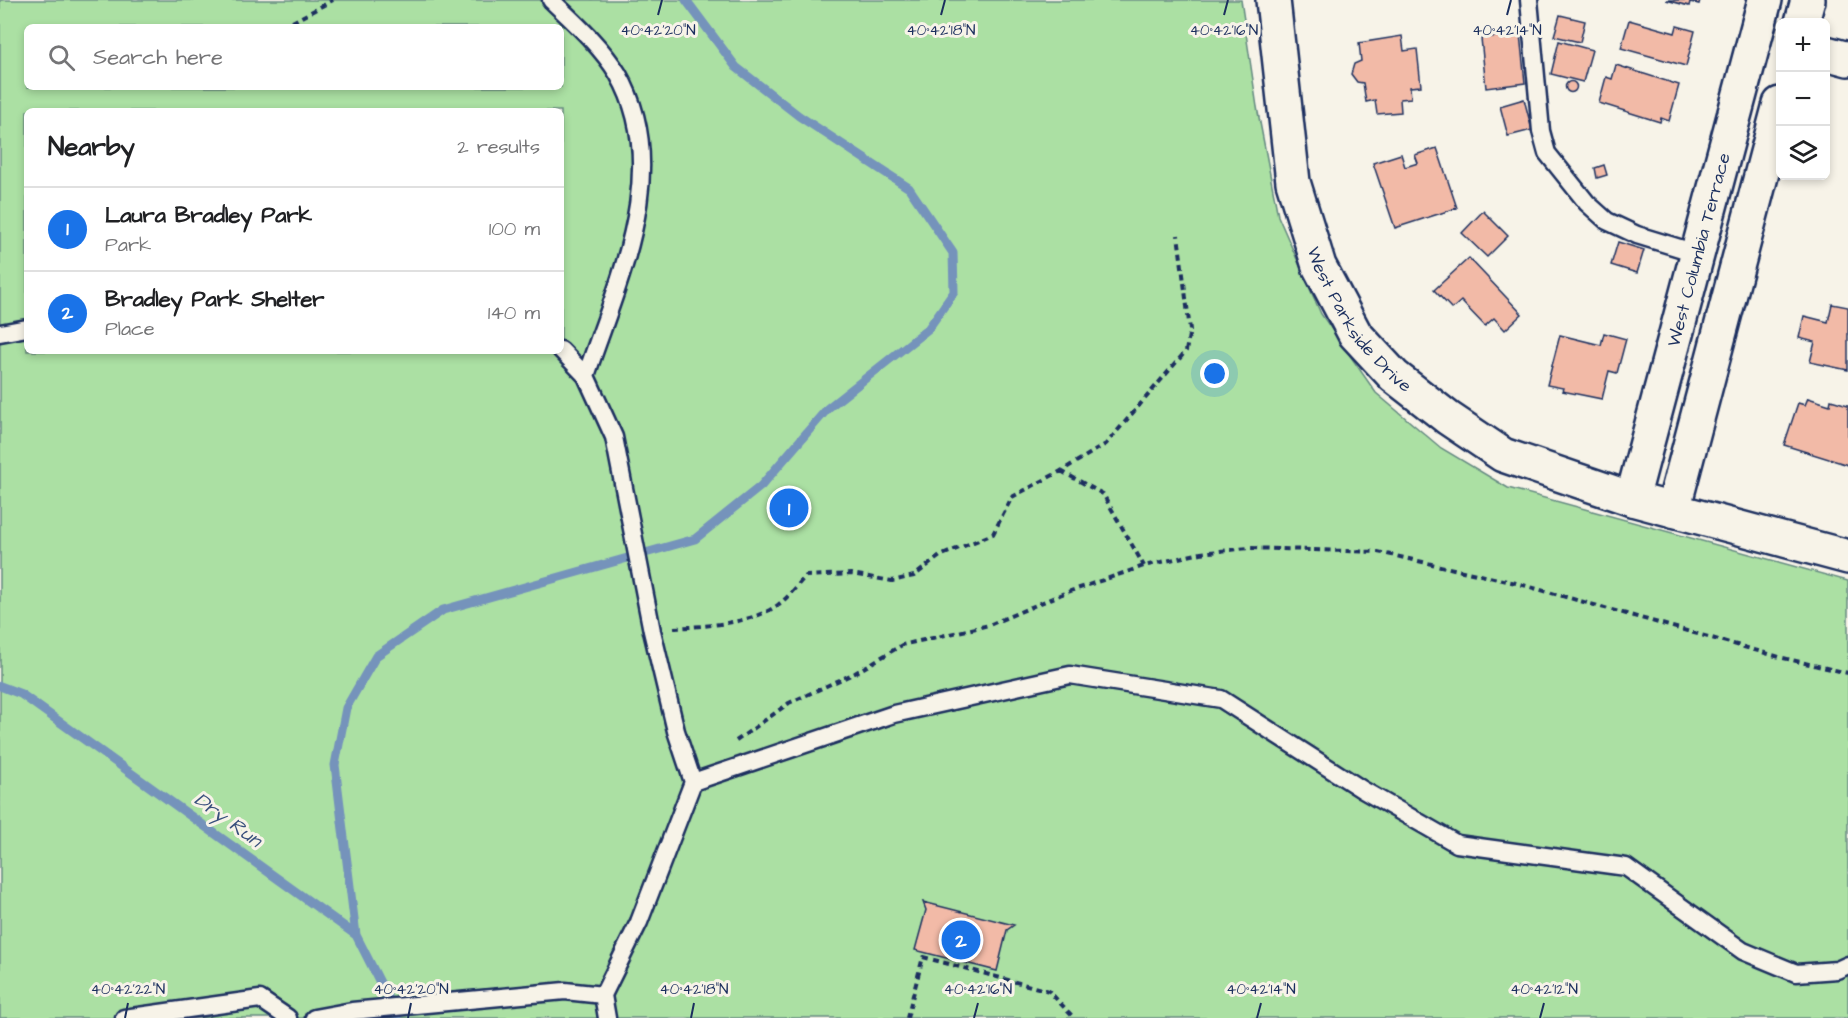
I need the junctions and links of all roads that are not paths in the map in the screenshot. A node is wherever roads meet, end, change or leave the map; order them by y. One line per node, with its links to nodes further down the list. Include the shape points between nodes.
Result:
1 (551, 0): 15 (lane, via 586,33 618,75 640,131 641,175 633,234)
2 (1273, 0): 16 (street, West Parkside Drive, via 1293,182 1318,266 1356,334 1394,376 1503,455)
3 (1529, 0): 11 (lane, via 1541,131 1547,153 1587,203 1607,221 1636,235)
4 (1765, 0): 7 (street, West Columbia Terrace)
5 (1808, 0): 6 (street)
6 (1803, 18)
7 (1768, 39): 11 (street, West Columbia Terrace)
8 (1830, 54): 9 (street)
9 (1848, 59)
10 (1776, 119): 17 (street)
11 (1696, 253): 16 (street, West Columbia Terrace)
12 (24, 329): 13 (lane)
13 (0, 333)
14 (564, 353): 15 (lane)
15 (586, 376): 19 (lane, via 614,437 652,631 676,732)
16 (1632, 499): 17 (street, West Parkside Drive)
17 (1673, 510): 18 (street, West Parkside Drive)
18 (1848, 557)
19 (693, 782): 20 (lane, via 894,714 1070,675 1198,695 1221,699 1363,790 1457,844 1626,867 1743,951 1796,973 1837,970); 21 (lane, via 639,921)
20 (1848, 965)
21 (603, 995): 24 (lane, via 565,991); 25 (lane)
22 (124, 1018): 23 (lane, via 260,999)
23 (288, 1018)
24 (314, 1018)
25 (607, 1018)

